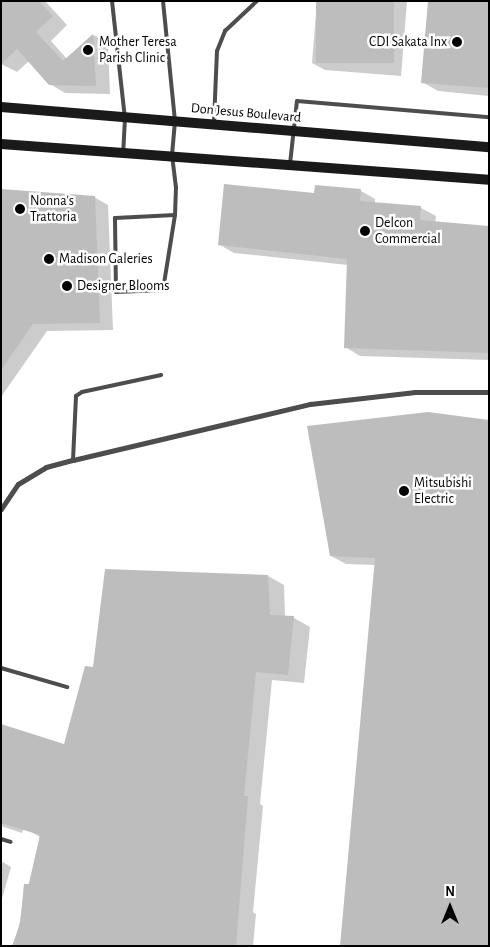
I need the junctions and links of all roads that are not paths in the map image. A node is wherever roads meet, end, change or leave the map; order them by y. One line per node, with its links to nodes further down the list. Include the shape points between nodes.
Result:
1 (112, 1): 6 (lane)
2 (163, 1): 7 (lane)
3 (257, 1): 8 (lane, via 225,31 218,51)
4 (1, 107): 6 (street, Don Jesus Boulevard)
5 (489, 117): 9 (lane, via 297,102)
6 (125, 118): 7 (street, Don Jesus Boulevard); 12 (lane)
7 (175, 121): 8 (street, Don Jesus Boulevard); 13 (lane)
8 (214, 125): 9 (street, Don Jesus Boulevard)
9 (293, 131): 11 (street, Don Jesus Boulevard); 14 (lane)
10 (1, 144): 12 (street)
11 (489, 147)
12 (123, 152): 13 (street)
13 (172, 155): 14 (street); 16 (lane)
14 (290, 164): 15 (street)
15 (489, 180)
16 (175, 215): 16 (lane, via 163,290 116,292 115,218)
17 (161, 375): 19 (lane, via 76,396)
18 (489, 392): 19 (street, via 415,392 310,404)
19 (73, 460): 20 (street, via 46,467 18,484)
20 (1, 509)
21 (1, 668): 22 (lane)
22 (67, 687)
23 (1, 839): 24 (lane)
24 (11, 842)

